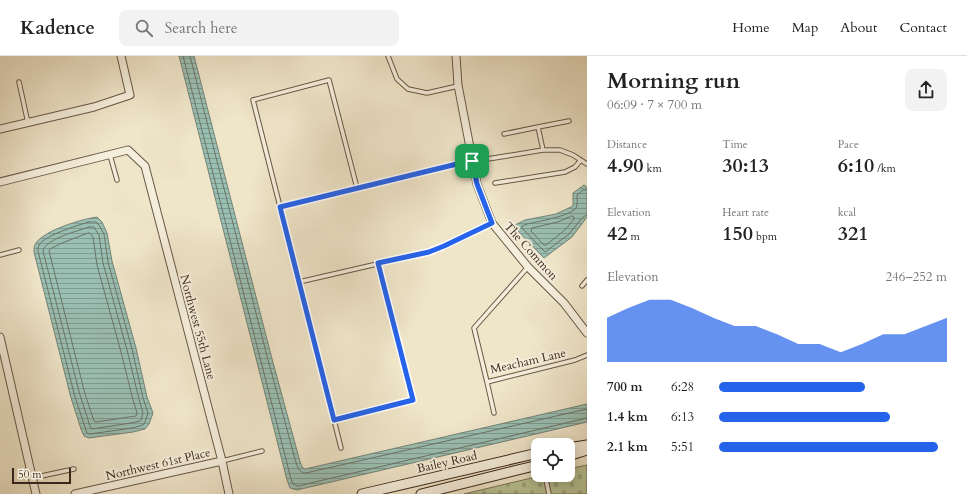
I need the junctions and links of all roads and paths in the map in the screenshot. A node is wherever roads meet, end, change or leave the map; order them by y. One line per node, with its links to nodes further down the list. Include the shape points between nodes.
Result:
1 (121, 56): 7 (street, via 130,95 94,107)
2 (388, 56): 5 (lane, via 397,79 408,89 427,93)
3 (456, 56): 5 (street, The Common)
4 (19, 82): 7 (lane)
5 (458, 85): 14 (street, The Common)
6 (569, 121): 8 (lane)
7 (28, 123): 9 (street)
8 (538, 127): 10 (lane); 11 (lane)
9 (0, 129)
10 (504, 134)
11 (543, 150): 13 (lane, via 560,150); 14 (lane)
12 (110, 155): 16 (lane); 17 (street); 42 (street, Northwest 55th Lane, via 128,150 145,166)
13 (581, 160): 15 (lane); 18 (lane, via 566,172)
14 (472, 161): 19 (lane); 21 (street, The Common, via 477,184)
15 (587, 164)
16 (117, 180)
17 (0, 182)
18 (495, 183)
19 (357, 188): 20 (lane); 20 (lane, via 329,80 253,100)
20 (280, 207): 27 (lane)
21 (492, 223): 24 (lane, via 429,252); 25 (street, The Common)
22 (19, 250): 23 (lane)
23 (0, 255)
24 (378, 263): 27 (lane); 34 (lane, via 413,400)
25 (528, 268): 29 (street, The Common, via 564,303); 32 (lane, Meacham Lane, via 474,328)
26 (587, 280): 28 (lane)
27 (299, 282): 34 (lane)
28 (582, 286)
29 (587, 333)
30 (0, 337): 45 (street)
31 (587, 355): 32 (lane, Meacham Lane)
32 (487, 382): 33 (lane)
33 (494, 413)
34 (334, 420): 37 (lane)
35 (587, 445): 36 (street)
36 (575, 447)
37 (341, 448)
38 (587, 450): 40 (street)
39 (262, 451): 42 (lane)
40 (575, 454)
41 (531, 455): 50 (street, Bailey Road)
42 (222, 461): 48 (street, Northwest 61st Place); 49 (street, Northwest 55th Lane)
43 (531, 467): 51 (street, Bailey Road)
44 (74, 469): 45 (lane)
45 (32, 478): 47 (street)
46 (546, 482): 52 (lane)
47 (36, 494)
48 (75, 494)
49 (229, 494)
50 (365, 494)
51 (421, 494)
52 (549, 494)

